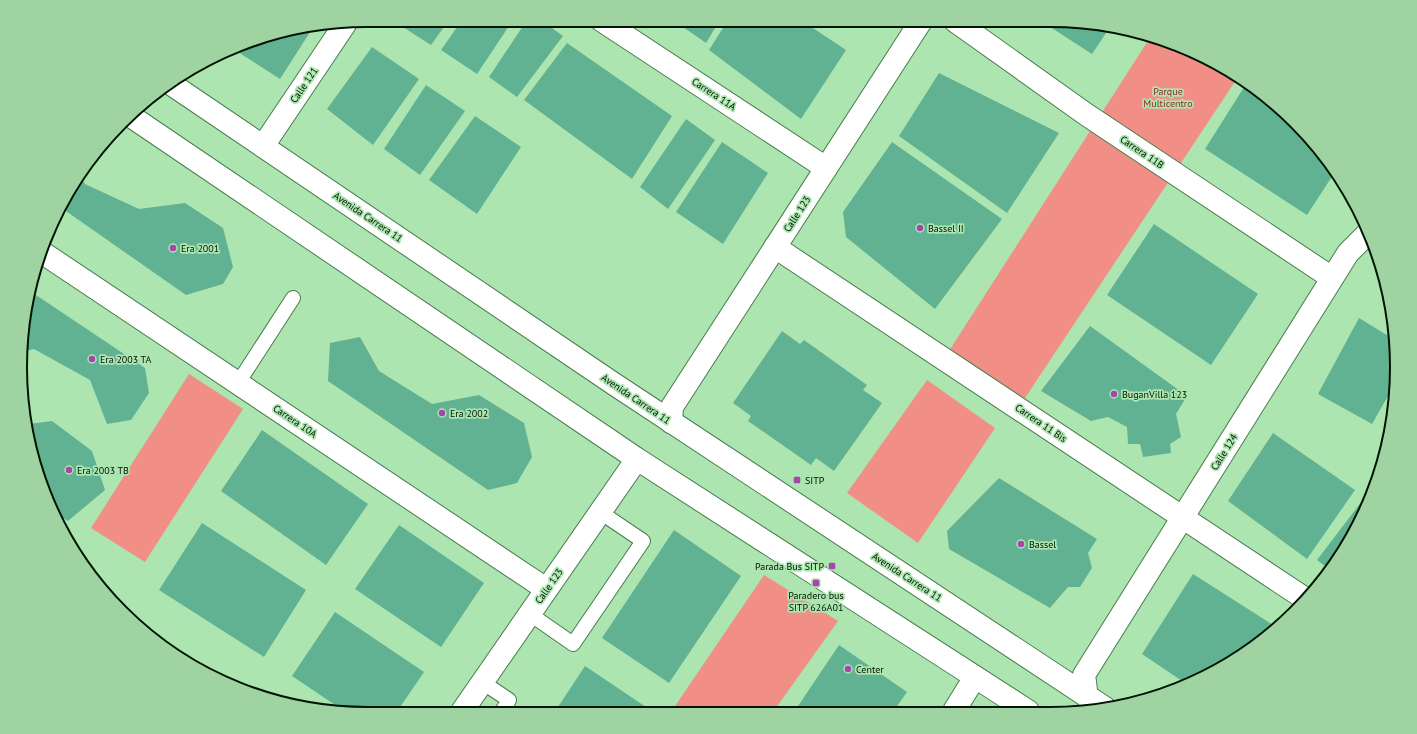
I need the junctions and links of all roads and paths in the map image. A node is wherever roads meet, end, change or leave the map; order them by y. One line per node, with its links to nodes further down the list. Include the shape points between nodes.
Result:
1 (612, 27): 8 (street, Carrera 11A)
2 (918, 27): 8 (street, Calle 123)
3 (963, 27): 12 (street, Carrera 11B, via 1087,115)
4 (342, 28): 7 (street, Calle 121)
5 (175, 86): 7 (street, Avenida Carrera 11)
6 (135, 119): 16 (street)
7 (262, 146): 15 (street, Avenida Carrera 11)
8 (826, 168): 10 (street, Calle 123)
9 (1364, 237): 12 (street, Calle 124, via 1348,253)
10 (776, 247): 15 (street, Calle 123); 18 (street, Carrera 11 Bis)
11 (46, 255): 14 (street, Carrera 10A)
12 (1332, 278): 18 (street, Calle 124)
13 (294, 298): 14 (lane)
14 (238, 383): 19 (street, Carrera 10A)
15 (667, 414): 24 (street, Avenida Carrera 11)
16 (637, 459): 17 (street, Calle 123); 23 (street)
17 (600, 512): 19 (street, Calle 123); 21 (lane, via 643,541 573,644)
18 (1183, 517): 20 (street, Carrera 11 Bis); 22 (street, Calle 124)
19 (546, 589): 21 (street, Calle 123)
20 (1301, 596)
21 (530, 614): 25 (street, Calle 123)
22 (1084, 675): 24 (street); 26 (street)
23 (975, 677): 29 (street); 30 (street)
24 (1061, 679): 26 (street, Avenida Carrera 11)
25 (482, 682): 27 (street, Calle 123); 28 (lane, via 509,700)
26 (1096, 703)
27 (465, 707)
28 (505, 707)
29 (956, 707)
30 (1022, 707)

